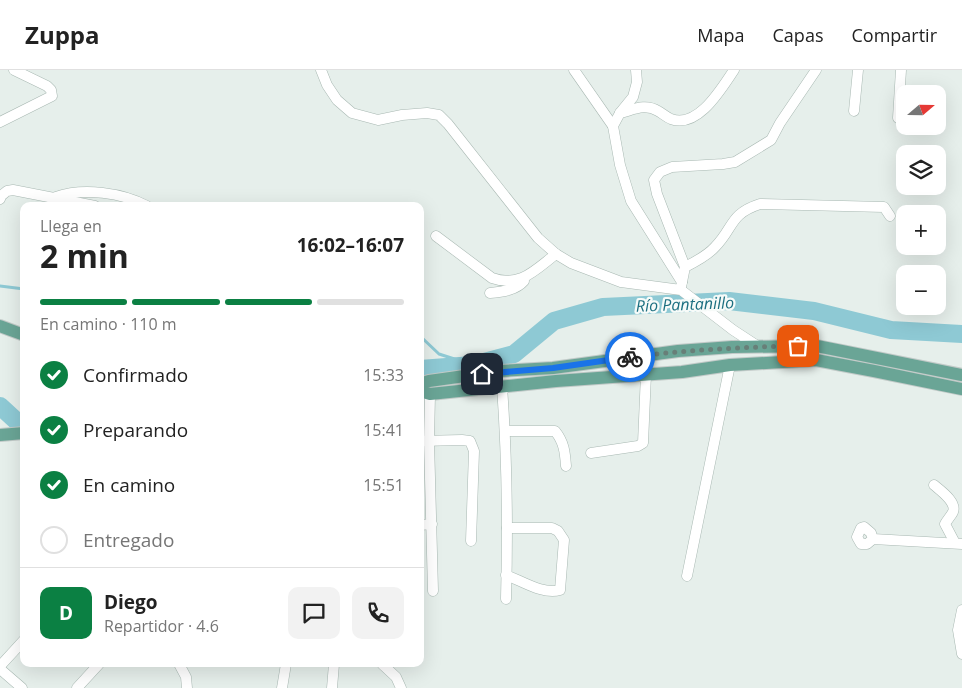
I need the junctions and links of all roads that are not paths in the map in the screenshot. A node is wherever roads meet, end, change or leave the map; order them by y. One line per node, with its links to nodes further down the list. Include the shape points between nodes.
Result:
1 (14, 70): 12 (street, via 47,86 52,96)
2 (321, 70): 20 (street, via 337,100 352,113 378,120 427,113 439,116 538,238)
3 (574, 70): 13 (street)
4 (636, 70): 11 (street, via 633,96)
5 (734, 70): 11 (street, via 700,114 687,119 669,119 650,107)
6 (816, 70): 21 (street, via 771,140 735,162 672,167 660,172 654,180)
7 (858, 70): 10 (street)
8 (901, 70): 9 (street)
9 (900, 85)
10 (854, 111)
11 (620, 113): 13 (street)
12 (1, 121)
13 (613, 126): 23 (street, via 620,165 632,201)
14 (53, 198): 15 (street, via 13,190); 16 (street); 17 (street, via 100,192)
15 (0, 199)
16 (74, 202)
17 (139, 202)
18 (890, 216): 21 (street, via 884,207 760,204 746,208 735,217 716,247)
19 (436, 236): 22 (street, via 492,278 512,282)
20 (556, 254): 22 (street); 23 (street, via 621,282)
21 (685, 268): 23 (street)
22 (528, 276): 24 (street, via 520,286)
23 (683, 289): 27 (street)
24 (490, 293)
25 (0, 326): 26 (main road)
26 (20, 334)
27 (759, 347): 30 (main road, via 817,346); 31 (main road, via 678,351 553,368 500,371)
28 (730, 365): 29 (main road); 33 (main road, via 816,360); 48 (street)
29 (646, 374): 32 (main road); 38 (street, via 642,442 638,446)
30 (962, 375)
31 (424, 386): 32 (main road); 37 (street)
32 (502, 386): 34 (street)
33 (962, 390)
34 (505, 431): 39 (street, via 555,431 562,439); 43 (street)
35 (20, 433): 36 (main road)
36 (0, 435)
37 (424, 441): 41 (street); 45 (street, via 470,441 474,451)
38 (591, 454)
39 (566, 466)
40 (934, 485): 46 (street, via 953,506 945,524)
41 (432, 524): 42 (street); 49 (street)
42 (424, 525)
43 (507, 528): 47 (street); 47 (street, via 552,528 564,540 560,590 542,590)
44 (873, 538): 46 (street)
45 (472, 541)
46 (958, 543)
47 (506, 575): 50 (street)
48 (687, 576)
49 (433, 592)
50 (506, 599)
51 (962, 610): 53 (street, via 958,630)
52 (20, 644): 54 (street)
53 (962, 654)
54 (0, 667): 61 (street)
55 (96, 667): 62 (street)
56 (181, 667): 63 (street)
57 (286, 667): 64 (street)
58 (333, 667): 65 (street)
59 (334, 667): 66 (street)
60 (385, 667): 67 (street, via 396,677)
61 (22, 688)
62 (76, 688)
63 (187, 688)
64 (282, 688)
65 (332, 688)
66 (341, 688)
67 (401, 688)

